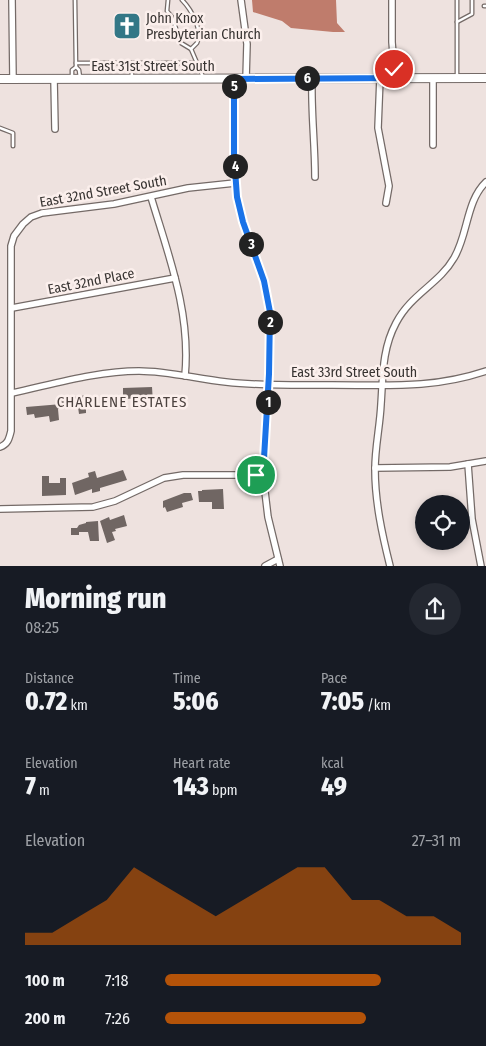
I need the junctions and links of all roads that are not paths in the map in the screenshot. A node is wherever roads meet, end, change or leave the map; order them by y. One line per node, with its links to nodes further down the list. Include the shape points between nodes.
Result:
1 (12, 0): 21 (street)
2 (75, 0): 13 (lane)
3 (168, 0): 10 (lane, via 167,11 181,43)
4 (182, 0): 10 (lane, via 198,31 197,42)
5 (241, 0): 27 (street, via 247,44)
6 (392, 0): 16 (street)
7 (456, 0): 9 (lane)
8 (472, 0): 9 (lane, via 472,14)
9 (457, 22): 18 (lane)
10 (191, 49): 12 (lane)
11 (131, 63): 12 (lane); 13 (lane); 24 (lane)
12 (196, 63): 25 (lane)
13 (76, 65): 23 (lane, via 79,70); 23 (lane, via 72,70)
14 (312, 78): 15 (main road, East 31st Street South); 27 (main road, East 31st Street South); 32 (street)
15 (380, 78): 16 (main road, East 31st Street South); 36 (street, via 378,128 389,186)
16 (395, 78): 17 (main road, East 31st Street South)
17 (433, 78): 18 (main road, East 31st Street South); 30 (street)
18 (457, 78): 19 (main road, East 31st Street South)
19 (486, 78)
20 (0, 79): 21 (main road, East 31st Street South)
21 (12, 79): 22 (main road, East 31st Street South)
22 (54, 79): 23 (main road, East 31st Street South); 29 (street)
23 (76, 79): 24 (main road, East 31st Street South)
24 (132, 79): 25 (main road, East 31st Street South)
25 (204, 79): 26 (main road, East 31st Street South)
26 (234, 79): 27 (main road, East 31st Street South); 33 (street)
27 (246, 79)
28 (0, 128): 31 (lane, via 13,132)
29 (54, 129)
30 (433, 145)
31 (13, 146)
32 (315, 177)
33 (236, 182): 35 (street, East 32nd Street South); 41 (street, via 243,222 268,296)
34 (486, 182): 42 (street, via 474,199 463,240 452,261 409,304 396,322 386,350)
35 (151, 197): 37 (street); 38 (street, East 32nd Street South, via 42,213 26,221 14,236 11,246)
36 (386, 203)
37 (175, 278): 38 (street, East 32nd Place); 40 (street, via 185,324)
38 (12, 308): 43 (street)
39 (486, 371): 42 (street, East 33rd Street South, via 434,384)
40 (185, 376): 41 (street, East 33rd Street South); 43 (street, East 33rd Street South, via 142,371 116,372)
41 (268, 385): 42 (street, East 33rd Street South); 48 (street)
42 (382, 385): 47 (street)
43 (12, 393): 44 (street, via 11,431 6,445)
44 (0, 447)
45 (486, 461): 46 (street)
46 (468, 464): 47 (street); 54 (street, via 472,519)
47 (375, 468): 53 (street, via 378,515)
48 (263, 475): 49 (street, via 183,475 164,478 115,501 93,507); 50 (street)
49 (0, 509)
50 (278, 559): 51 (street); 52 (street)
51 (264, 566)
52 (280, 566)
53 (390, 566)
54 (481, 566)

